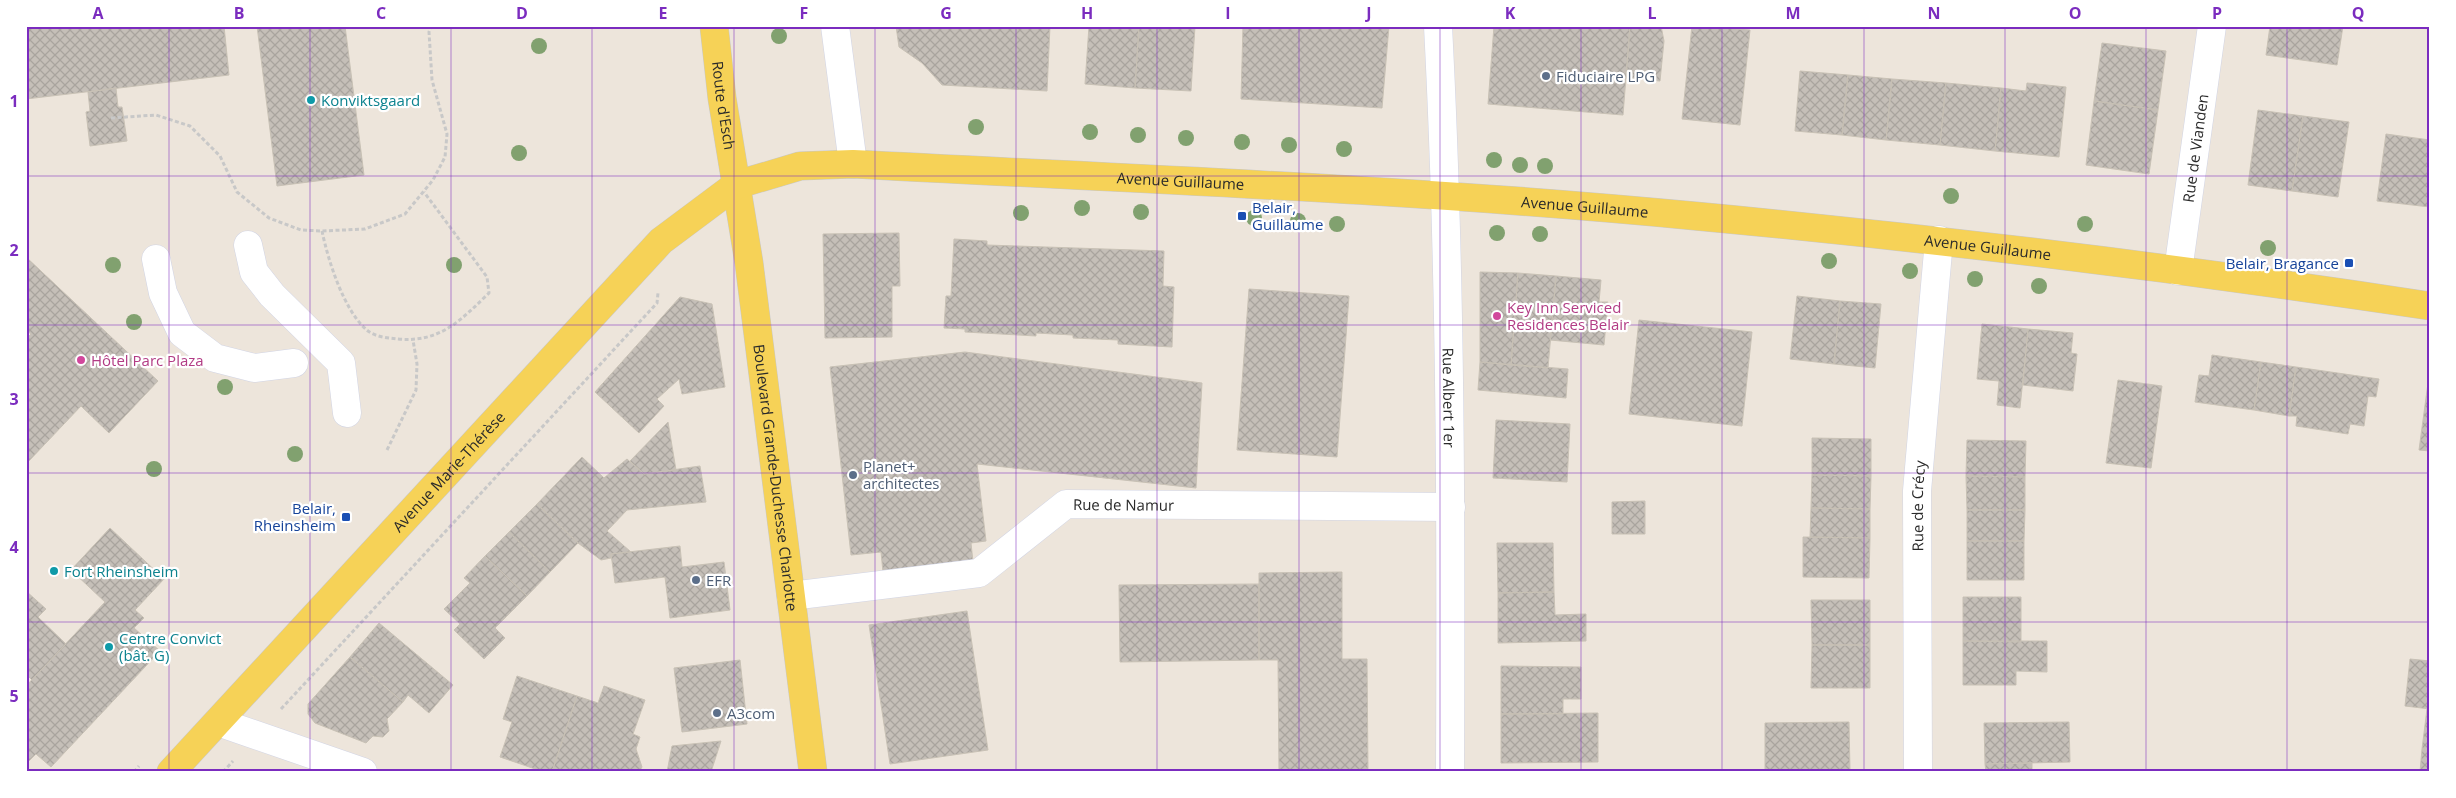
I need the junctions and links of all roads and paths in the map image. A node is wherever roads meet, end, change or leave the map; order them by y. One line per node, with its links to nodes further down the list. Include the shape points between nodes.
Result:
1 (431, 26): 9 (path, via 432,80 447,134 445,157)
2 (714, 26): 8 (main road, Route d'Esch)
3 (835, 26): 7 (street)
4 (1438, 26): 10 (street, Rue Albert 1er)
5 (2212, 26): 16 (street, Rue de Vianden)
6 (111, 118): 11 (path, via 156,115 190,126 220,156 237,192 269,218 301,230)
7 (853, 164): 8 (main road, Avenue Guillaume, via 800,166); 10 (main road, Avenue Guillaume)
8 (736, 185): 13 (main road, Avenue Marie-Thérèse); 23 (main road, Boulevard Grande-Duchesse Charlotte, via 750,263)
9 (424, 192): 11 (path, via 406,214 365,229); 18 (path, via 487,278 489,292 466,315 435,336)
10 (1445, 196): 12 (main road, Avenue Guillaume, via 1692,215); 22 (street, Rue Albert 1er)
11 (322, 232): 18 (path, via 330,266 357,319 369,332 387,338)
12 (1939, 240): 16 (main road, Avenue Guillaume); 31 (street, Rue de Crécy, via 1917,491)
13 (661, 241): 24 (main road, Avenue Marie-Thérèse); 25 (path, via 657,303)
14 (248, 245): 20 (street, via 254,272 260,280 341,363)
15 (156, 259): 19 (street, via 163,293 182,334 215,358 254,368)
16 (2178, 271): 17 (main road, Avenue Guillaume)
17 (2430, 306)
18 (413, 340): 21 (path, via 417,364 416,390)
19 (294, 363)
20 (347, 413)
21 (387, 450)
22 (1451, 507): 23 (street, Rue de Namur, via 1066,504 979,573); 30 (street, Rue Albert 1er)
23 (791, 596): 29 (main road, Boulevard Grande-Duchesse Charlotte)
24 (218, 722): 25 (street); 26 (main road, Avenue Marie-Thérèse)
25 (257, 735): 27 (path); 28 (street)
26 (172, 772)
27 (223, 772)
28 (363, 772)
29 (813, 772)
30 (1450, 772)
31 (1918, 772)

